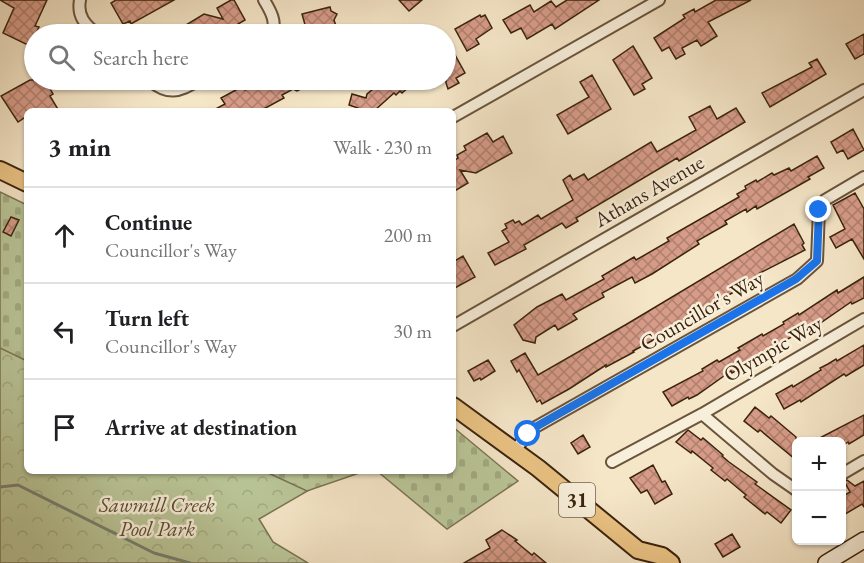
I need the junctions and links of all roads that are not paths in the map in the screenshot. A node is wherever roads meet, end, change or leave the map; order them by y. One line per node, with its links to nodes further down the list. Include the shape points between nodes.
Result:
1 (80, 0): 4 (street, via 78,9)
2 (264, 0): 5 (street)
3 (659, 0): 7 (street)
4 (85, 24)
5 (273, 24)
6 (864, 90): 12 (street, Athans Avenue)
7 (456, 115)
8 (0, 170): 10 (main road)
9 (864, 177): 15 (street, Councillor's Way, via 825,200 819,210 817,261 796,279 532,429)
10 (24, 182)
11 (864, 319): 14 (street, Olympic Way)
12 (456, 324)
13 (456, 408): 15 (main road, 31)
14 (702, 414): 17 (street, Olympic Way); 19 (street)
15 (515, 450): 21 (main road, 31)
16 (864, 461): 18 (street)
17 (612, 462)
18 (846, 472)
19 (792, 487)
20 (864, 540): 23 (street)
21 (640, 557): 22 (main road, 31, via 662,556)
22 (671, 563)
23 (826, 563)

